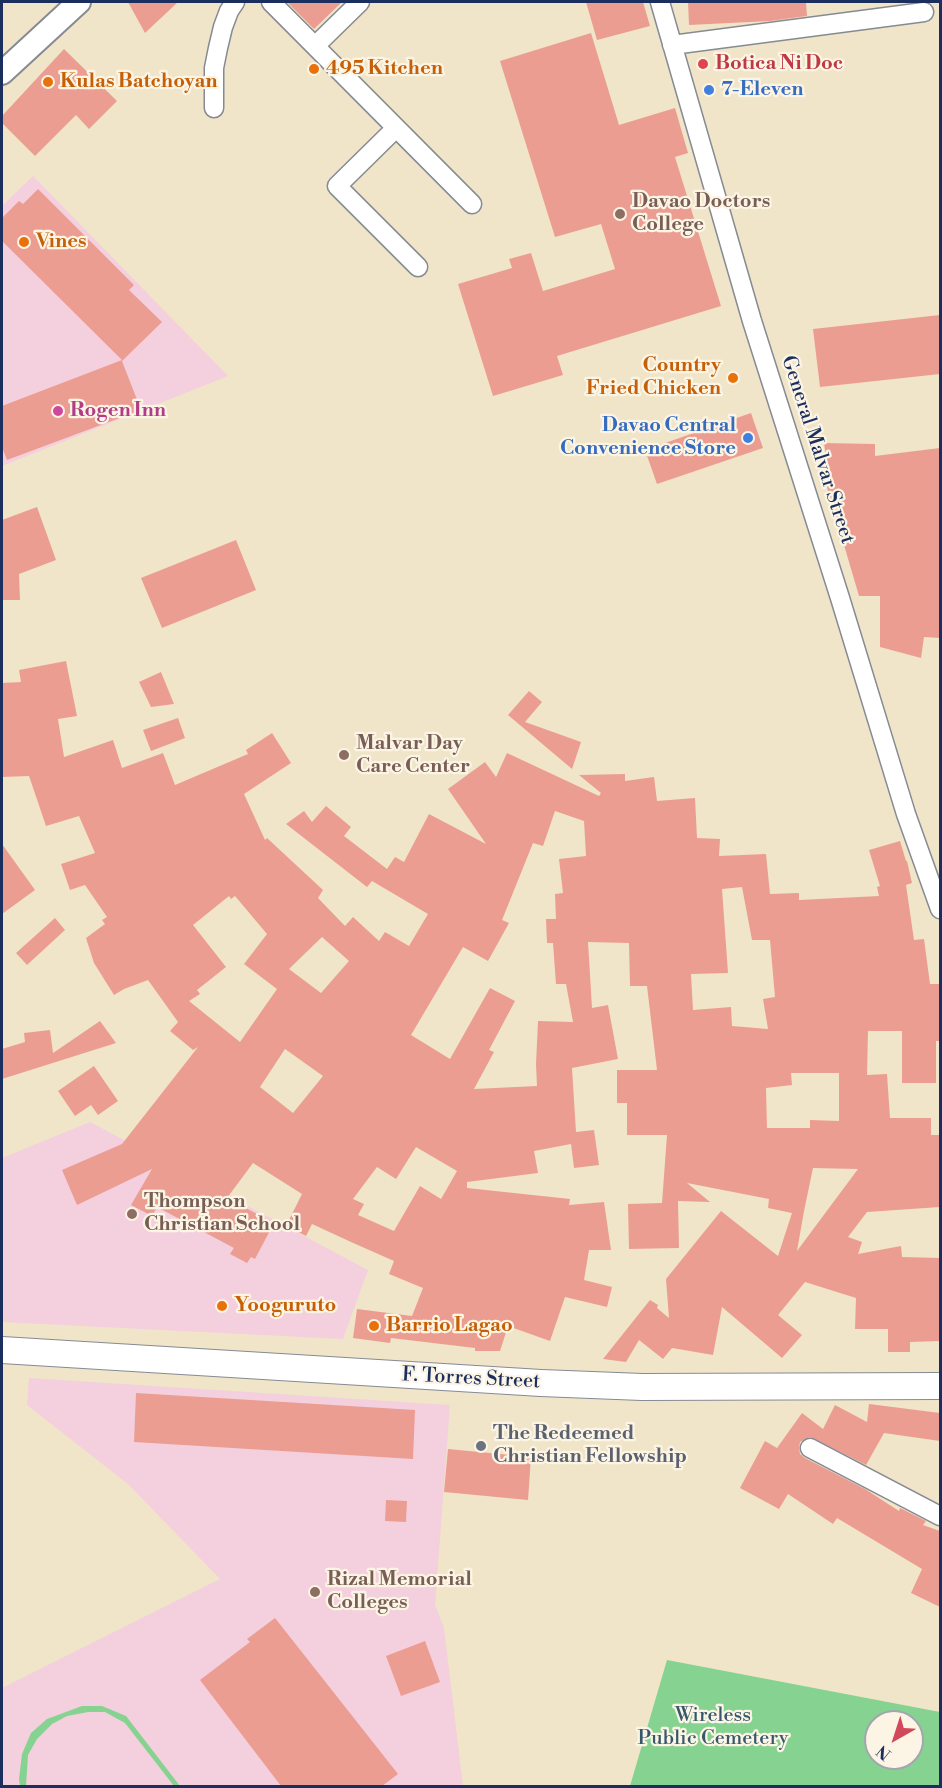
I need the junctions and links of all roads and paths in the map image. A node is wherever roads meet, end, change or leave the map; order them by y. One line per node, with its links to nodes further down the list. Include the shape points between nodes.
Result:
1 (79, 2): 9 (street)
2 (235, 2): 10 (street, via 223,27 214,68)
3 (271, 2): 8 (street)
4 (360, 2): 8 (street)
5 (660, 2): 7 (street, General Malvar Street)
6 (924, 12): 7 (street)
7 (672, 45): 14 (street, General Malvar Street, via 752,321 906,814)
8 (315, 46): 11 (street)
9 (2, 73)
10 (214, 108)
11 (396, 128): 12 (street); 13 (street, via 337,186)
12 (472, 204)
13 (418, 267)
14 (940, 909)
15 (2, 1350): 16 (main road, F. Torres Street, via 642,1387)
16 (940, 1386)
17 (810, 1448): 18 (street)
18 (940, 1516)

